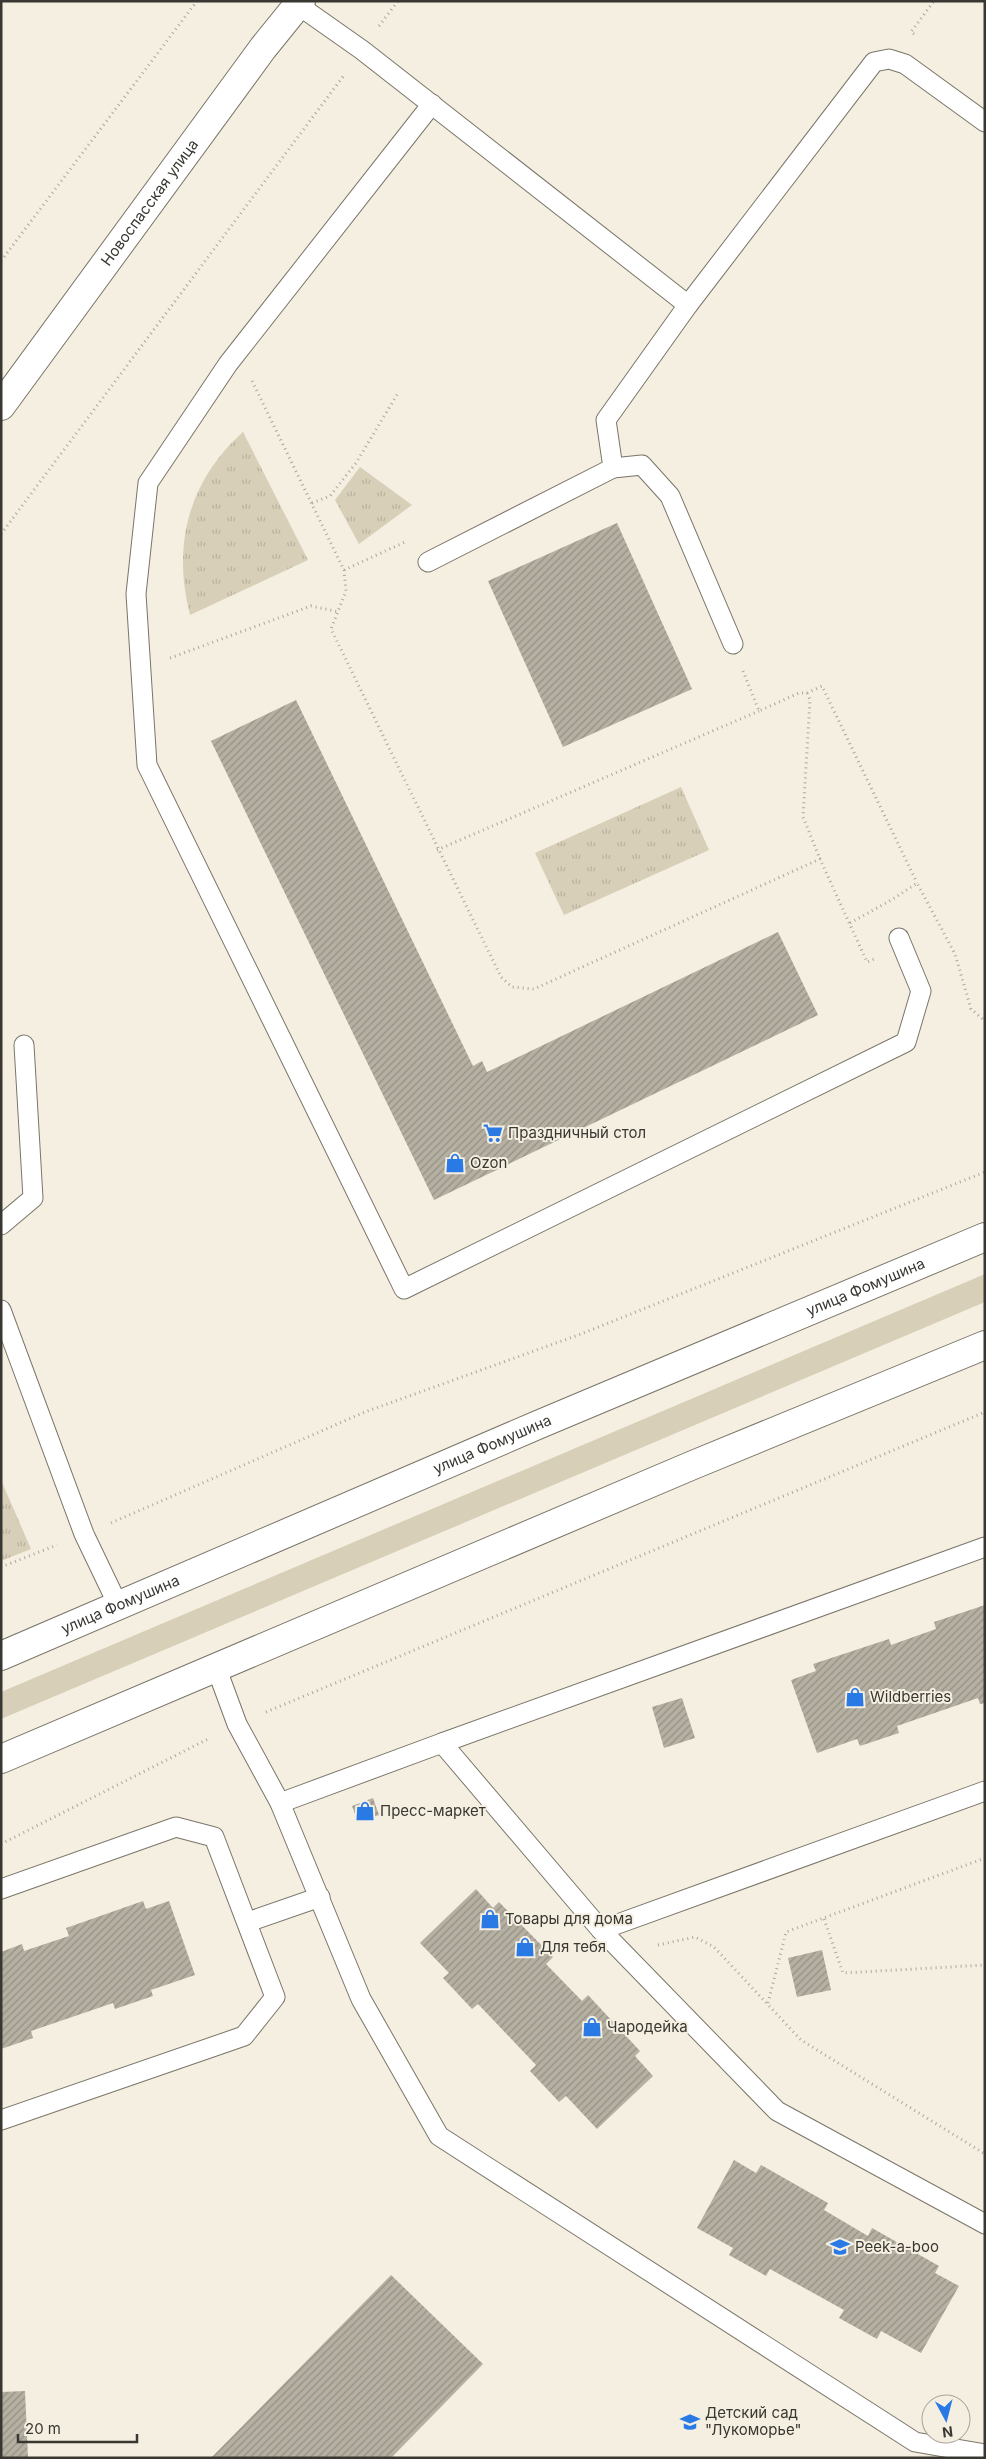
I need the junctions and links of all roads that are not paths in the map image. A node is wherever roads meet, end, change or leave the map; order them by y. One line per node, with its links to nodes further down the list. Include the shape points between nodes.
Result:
1 (300, 3): 2 (lane); 5 (main road, Новоспасская улица, via 263,48)
2 (432, 104): 4 (lane); 9 (lane, via 237,351 148,483 136,594 147,765 404,1289 906,1042 921,991)
3 (985, 122): 4 (lane, via 905,64 889,59 874,62)
4 (688, 305): 6 (lane, via 606,420)
5 (1, 406)
6 (613, 468): 7 (lane); 8 (lane, via 642,464 670,496)
7 (428, 562)
8 (733, 644)
9 (901, 943)
10 (24, 1045): 11 (lane, via 33,1198)
11 (1, 1225)
12 (985, 1237): 16 (main road, улица Фомушина, via 540,1424)
13 (1, 1310): 16 (lane, via 84,1534)
14 (985, 1345): 18 (main road, via 693,1464)
15 (985, 1547): 19 (lane)
16 (119, 1607): 17 (main road, улица Фомушина)
17 (1, 1656)
18 (216, 1667): 20 (main road); 22 (lane, via 237,1724)
19 (442, 1743): 22 (lane); 26 (lane)
20 (1, 1759)
21 (985, 1792): 26 (lane)
22 (280, 1803): 24 (lane)
23 (1, 1889): 25 (lane, via 176,1828 214,1837)
24 (320, 1897): 25 (lane); 29 (lane, via 361,1999 439,2136 915,2442)
25 (248, 1922): 27 (lane, via 275,1997 244,2036)
26 (601, 1930): 28 (lane, via 778,2111)
27 (1, 2120)
28 (985, 2224)
29 (985, 2454)

